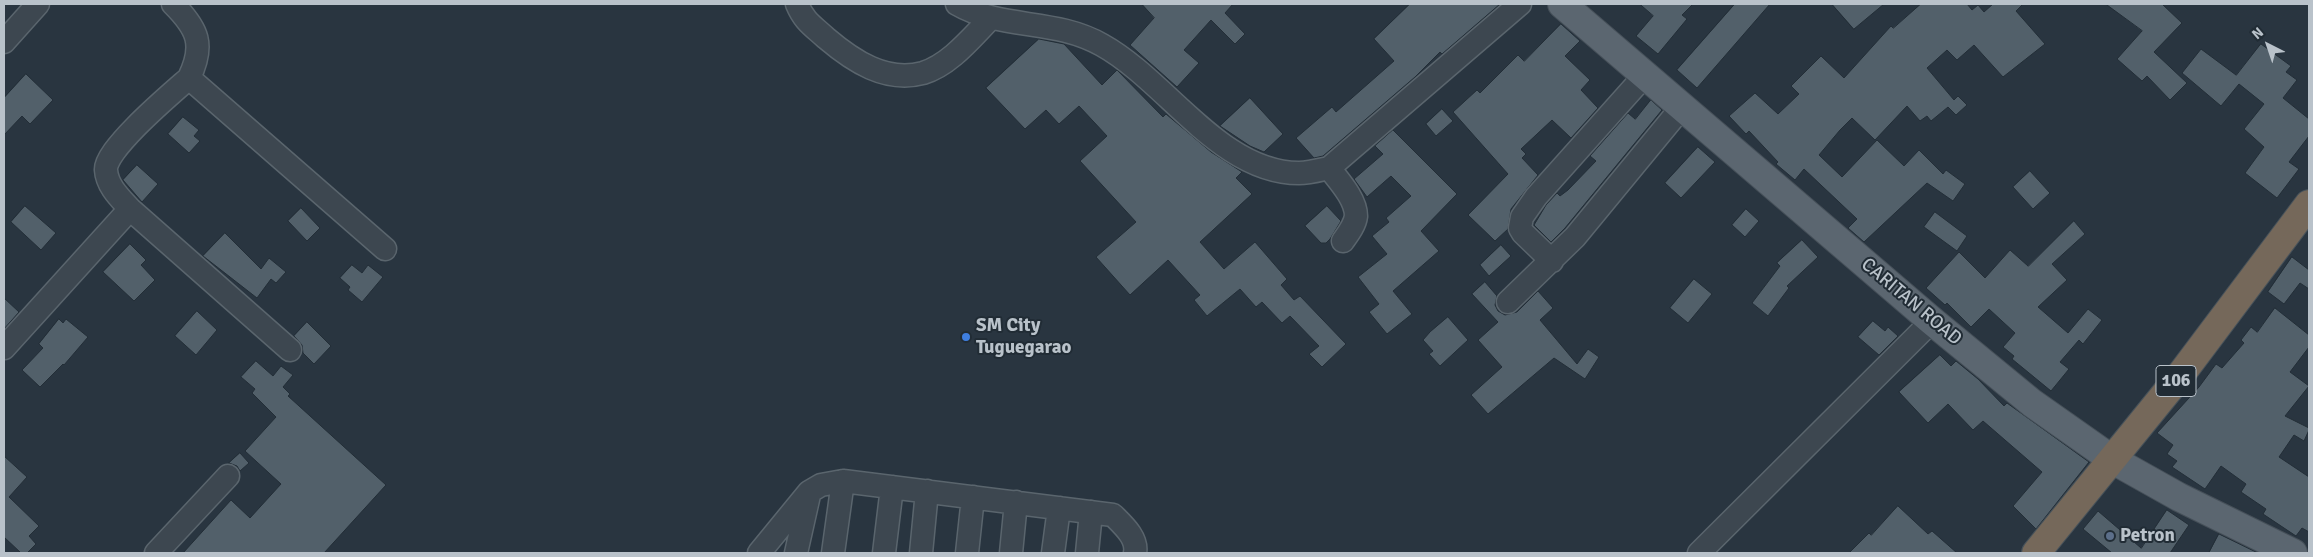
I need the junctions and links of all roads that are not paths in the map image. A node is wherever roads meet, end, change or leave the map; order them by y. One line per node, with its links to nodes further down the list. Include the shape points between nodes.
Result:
1 (38, 4): 8 (street)
2 (173, 4): 10 (street, via 193,28 198,41 199,53)
3 (798, 4): 7 (street, via 804,19 848,57 868,68 891,74 923,73 948,60)
4 (956, 4): 7 (street)
5 (1520, 4): 12 (street)
6 (1562, 4): 9 (main road, CARITAN ROAD)
7 (992, 18): 12 (street, via 1052,26 1101,44 1124,58 1219,142 1247,161 1300,174)
8 (4, 42)
9 (1645, 75): 11 (main road, CARITAN ROAD); 17 (street, via 1536,197 1522,217 1520,228 1523,233)
10 (189, 78): 14 (street, via 145,118 108,159 108,180); 16 (street)
11 (1682, 107): 17 (street); 19 (main road, CARITAN ROAD)
12 (1329, 168): 15 (street, via 1352,203 1356,216)
13 (2309, 204): 22 (highway, 106)
14 (130, 209): 20 (street); 21 (street)
15 (1343, 240)
16 (385, 249)
17 (1552, 261): 18 (street)
18 (1508, 302)
19 (1932, 321): 22 (main road, CARITAN ROAD, via 2032,403); 43 (street)
20 (4, 348)
21 (290, 350)
22 (2113, 460): 44 (highway, 106); 45 (main road, CARITAN ROAD, via 2179,497)
23 (228, 476): 32 (street)
24 (843, 482): 25 (street); 27 (street, via 821,485); 35 (street)
25 (892, 486): 26 (street); 36 (street)
26 (926, 491): 28 (street); 37 (street)
27 (809, 492): 33 (street); 34 (street)
28 (973, 497): 29 (street); 38 (street)
29 (1016, 502): 30 (street); 39 (street)
30 (1059, 508): 31 (street); 40 (street)
31 (1091, 512): 41 (street); 42 (street, via 1113,514 1128,530)
32 (156, 553)
33 (759, 553)
34 (796, 553)
35 (833, 553)
36 (884, 553)
37 (921, 553)
38 (967, 553)
39 (1011, 553)
40 (1053, 553)
41 (1087, 553)
42 (1135, 553)
43 (1699, 553)
44 (2036, 553)
45 (2293, 553)

